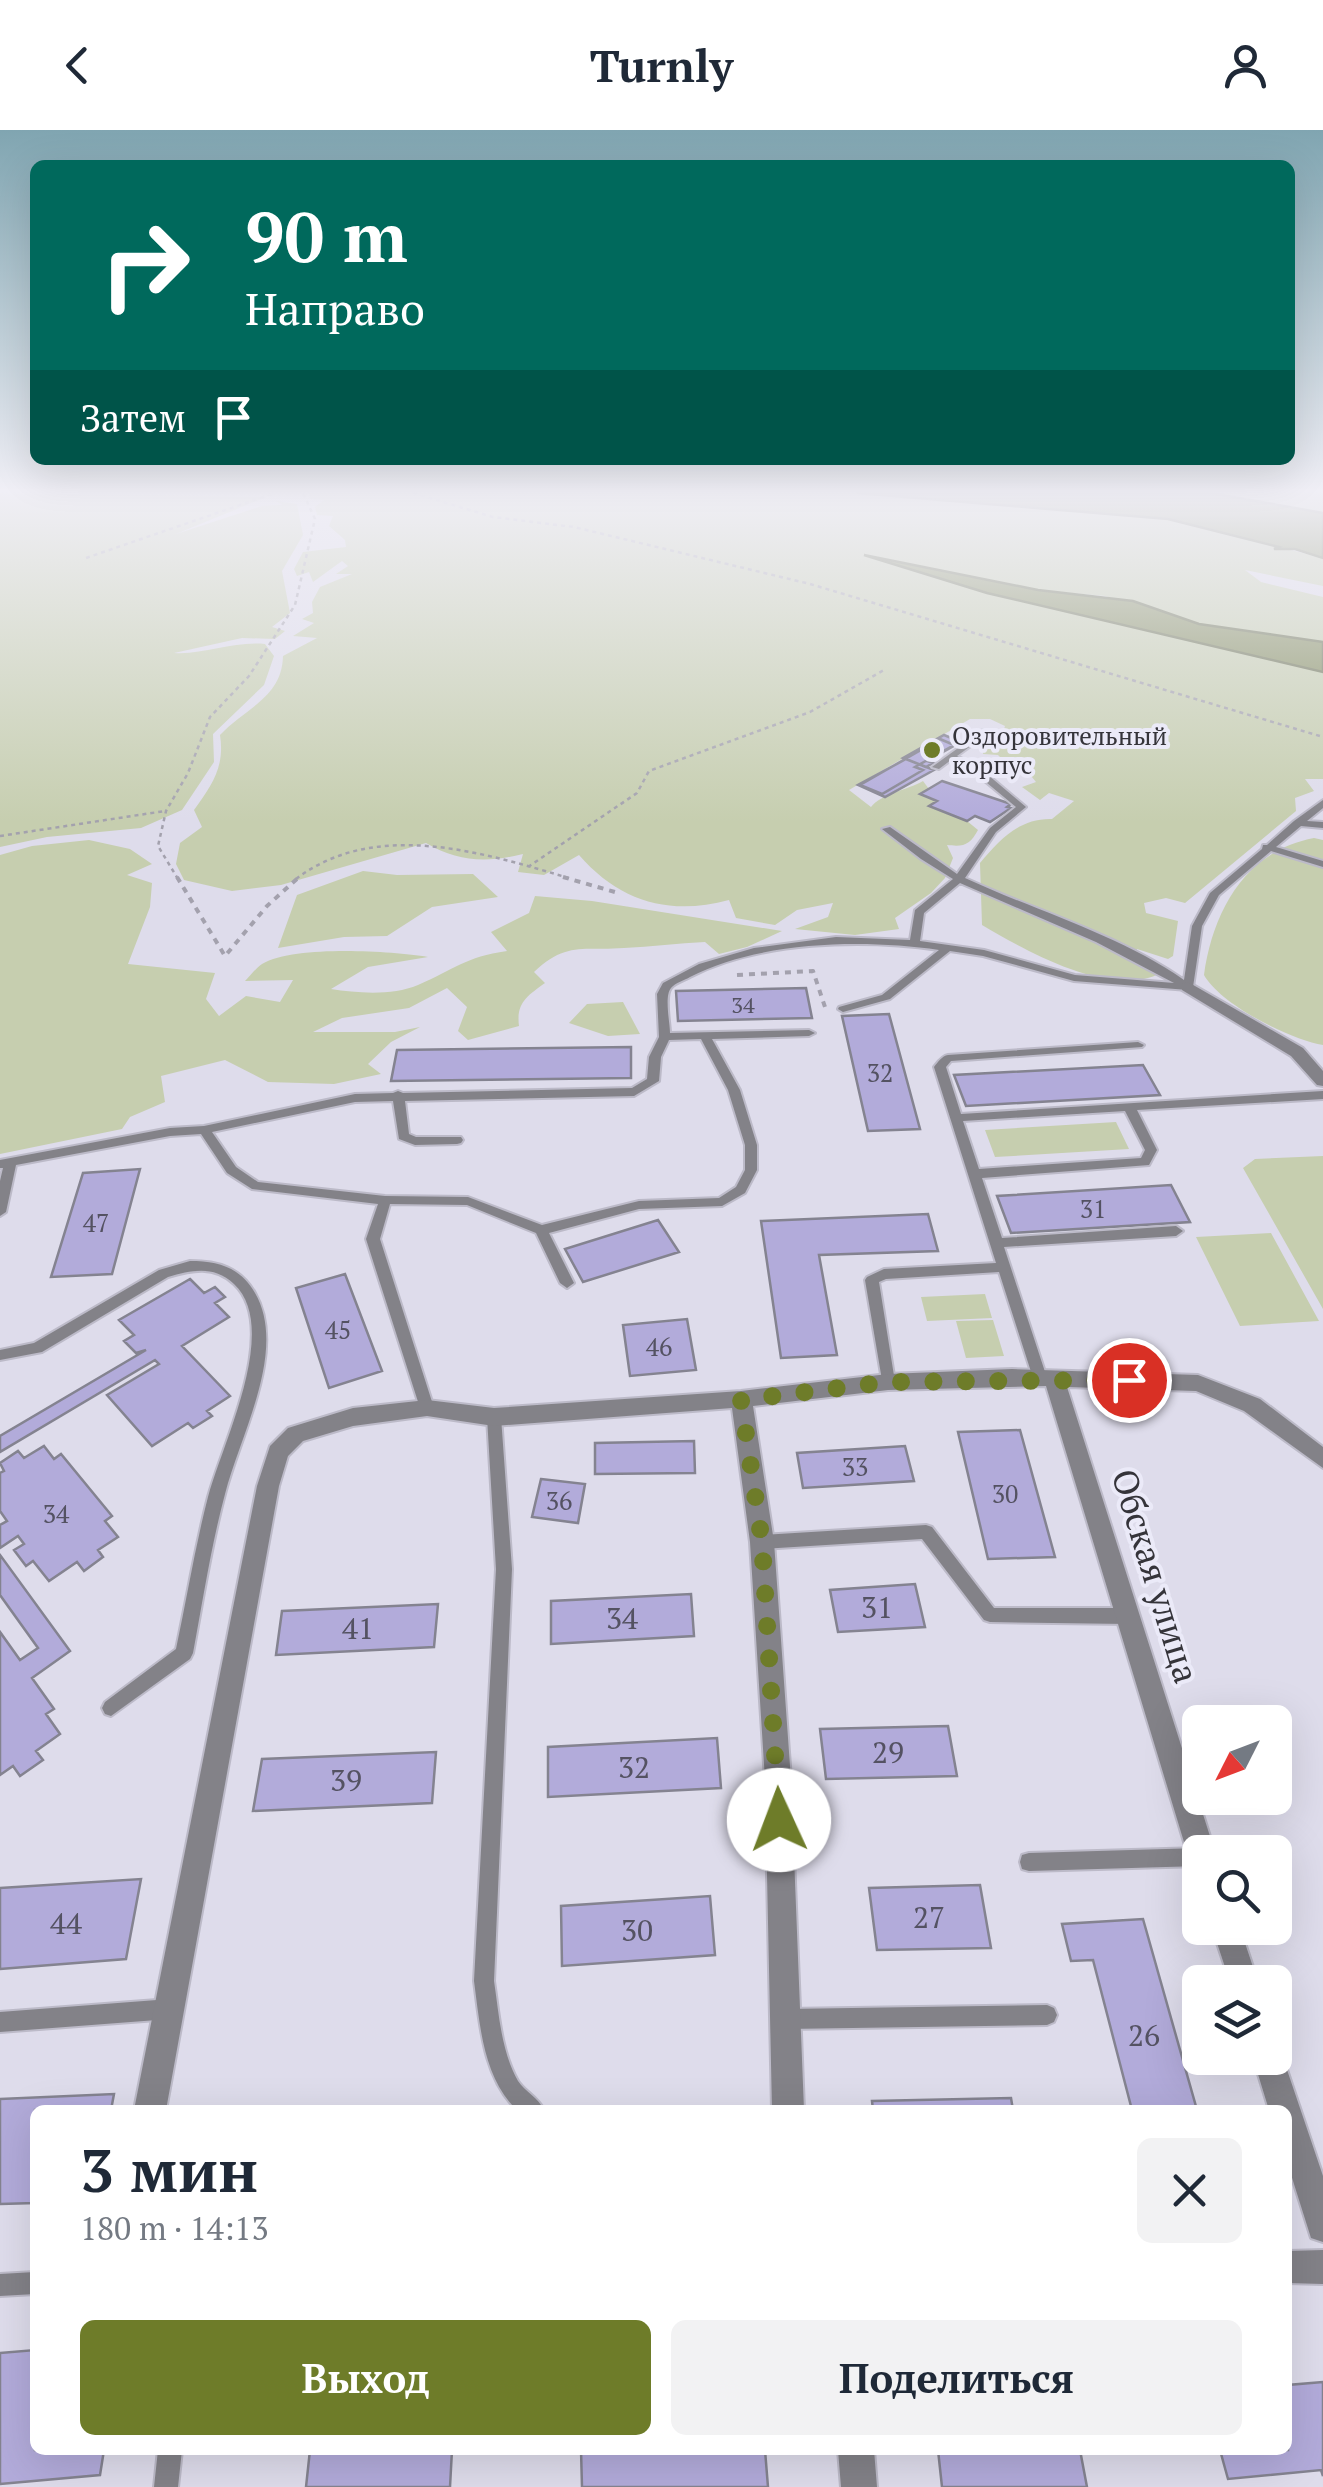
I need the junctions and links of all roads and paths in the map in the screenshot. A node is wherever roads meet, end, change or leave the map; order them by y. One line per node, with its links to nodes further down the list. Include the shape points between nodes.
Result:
1 (295, 603): 9 (path, via 249,676 210,717)
2 (874, 603): 5 (path)
3 (884, 670): 16 (path, via 810,712 649,771 636,793)
4 (986, 732): 6 (lane)
5 (1323, 736)
6 (954, 758): 7 (lane); 17 (lane, via 1020,807 993,830)
7 (936, 767)
8 (1323, 803): 10 (lane)
9 (166, 811): 13 (path); 16 (path, via 158,846 225,956 270,900 318,864 352,854 414,844)
10 (1297, 823): 11 (lane); 14 (lane)
11 (1323, 825)
12 (887, 829): 17 (lane)
13 (0, 836)
14 (1266, 848): 15 (lane); 22 (lane, via 1215,893 1197,926)
15 (1323, 864)
16 (528, 868): 18 (path)
17 (959, 879): 19 (lane, via 919,912); 22 (lane, via 1089,933)
18 (615, 892)
19 (915, 943): 20 (lane); 26 (lane, via 836,940 703,966 662,994)
20 (947, 948): 22 (lane, via 1074,978); 23 (lane, via 886,997)
21 (735, 976): 24 (path, via 814,971 832,1030)
22 (1188, 986): 28 (street, via 1297,1052)
23 (843, 1009)
24 (809, 1034): 25 (lane)
25 (704, 1035): 26 (lane); 39 (lane, via 734,1090 752,1145 751,1170 740,1190 722,1202 638,1205)
26 (665, 1037): 30 (lane, via 653,1081 634,1092)
27 (1138, 1045): 32 (lane, via 948,1058 940,1071)
28 (1323, 1081)
29 (1323, 1095): 31 (lane)
30 (398, 1096): 33 (lane, via 354,1098); 34 (lane, via 403,1136 415,1142)
31 (1128, 1107): 32 (lane); 36 (lane, via 1151,1150 1145,1162)
32 (956, 1118): 36 (lane)
33 (204, 1130): 35 (lane); 37 (lane, via 240,1180)
34 (457, 1140)
35 (5, 1163): 38 (lane)
36 (974, 1174): 41 (lane)
37 (386, 1200): 39 (lane, via 468,1201); 48 (lane, via 374,1239)
38 (0, 1212)
39 (541, 1230): 43 (lane)
40 (1176, 1231): 41 (lane)
41 (996, 1243): 42 (lane)
42 (1004, 1267): 45 (lane); 46 (lane, via 872,1280)
43 (567, 1282)
44 (0, 1355): 53 (lane, via 37,1348 187,1264 226,1267 250,1294 256,1371 220,1479 184,1653)
45 (1047, 1378): 46 (street); 50 (street, via 1198,1384 1252,1405); 52 (street, Обская улица)
46 (888, 1382): 47 (street)
47 (741, 1400): 49 (street); 51 (street)
48 (426, 1408): 49 (street); 57 (street, via 296,1434 278,1452)
49 (494, 1417): 63 (lane, via 504,1569 484,1981 494,2049 512,2091)
50 (1323, 1460)
51 (762, 1542): 52 (lane, via 926,1532 990,1615); 59 (street)
52 (1128, 1616): 54 (street, Обская улица)
53 (110, 1708)
54 (1195, 1835)
55 (1182, 1856): 56 (lane)
56 (1028, 1862)
57 (171, 2009): 60 (lane); 62 (street)
58 (1047, 2015): 59 (lane)
59 (785, 2019): 64 (street)
60 (0, 2022)
61 (1274, 2075): 65 (street)
62 (151, 2105)
63 (527, 2105)
64 (788, 2105)
65 (1283, 2105)
66 (1292, 2131): 67 (street)
67 (1323, 2226)
68 (1292, 2267): 69 (street)
69 (1323, 2267)
70 (30, 2283): 71 (lane)
71 (0, 2286)
72 (169, 2455): 74 (lane)
73 (856, 2455): 75 (street)
74 (166, 2487)
75 (859, 2487)

